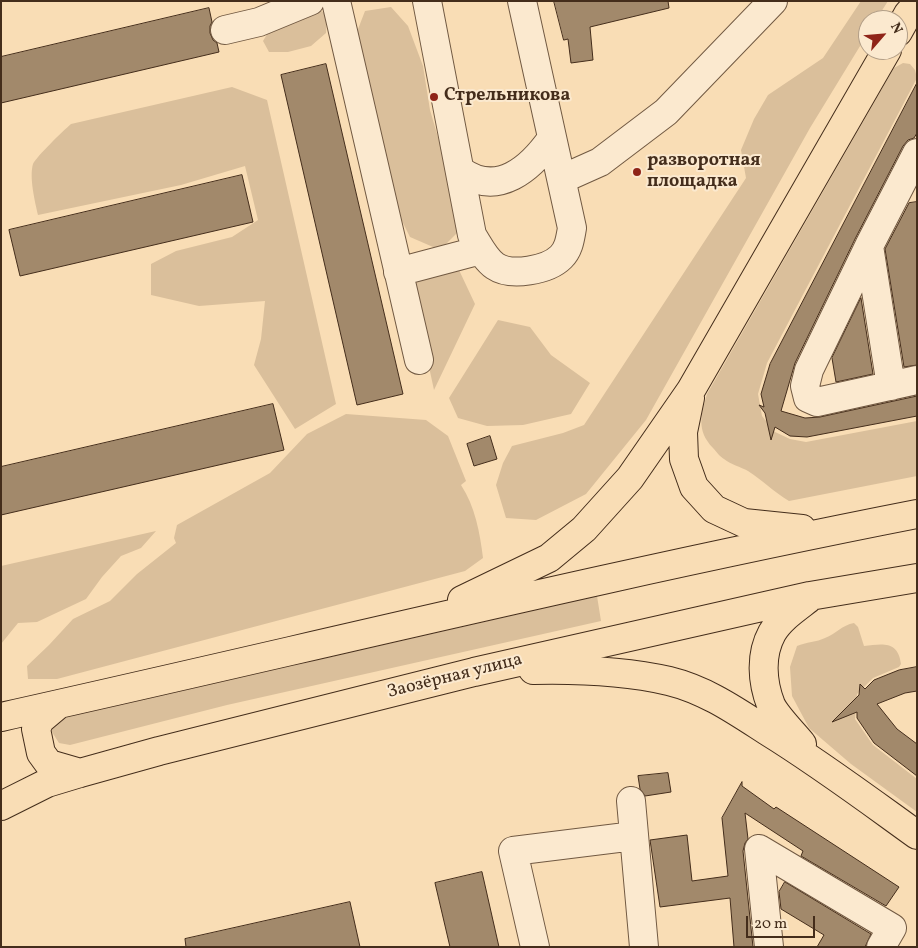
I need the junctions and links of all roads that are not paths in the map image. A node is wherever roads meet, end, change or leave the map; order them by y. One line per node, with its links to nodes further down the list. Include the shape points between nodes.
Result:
1 (310, 1): 8 (street, via 259,22)
2 (336, 1): 16 (street)
3 (427, 1): 12 (street)
4 (522, 1): 10 (street)
5 (773, 1): 13 (street, via 666,112 600,162)
6 (917, 4): 7 (main road)
7 (908, 14)
8 (225, 30)
9 (881, 60): 19 (main road)
10 (552, 138): 12 (street, via 530,165 508,178 479,180); 13 (street)
11 (917, 153): 14 (street)
12 (461, 171): 15 (street, via 472,235)
13 (562, 179): 15 (street, via 572,228 568,247 560,258 525,272 506,272)
14 (869, 246): 18 (street); 18 (street, via 804,386 808,398 817,402)
15 (481, 250): 16 (street)
16 (398, 272): 17 (street)
17 (419, 360)
18 (904, 383)
19 (691, 390): 21 (main road, via 683,432 684,458 694,488 714,509 744,523); 24 (main road, via 630,478 584,529 549,558)
20 (917, 514): 21 (main road)
21 (825, 532): 24 (main road)
22 (917, 578): 23 (main road, Заозёрная улица)
23 (810, 596): 25 (main road, Заозёрная улица); 28 (main road, via 772,633 763,659 764,680 772,706)
24 (418, 621): 26 (main road)
25 (474, 672): 28 (main road, via 561,670 618,673 670,682 719,700); 29 (main road, Заозёрная улица, via 159,750)
26 (60, 704): 27 (main road); 29 (main road, via 40,720 36,729 41,753 49,764)
27 (1, 717)
28 (815, 761): 32 (main road)
29 (80, 773): 31 (main road, Заозёрная улица, via 47,783)
30 (631, 801): 33 (street)
31 (1, 806)
32 (917, 835)
33 (634, 836): 34 (street, via 513,851); 35 (street)
34 (535, 947)
35 (644, 947)
36 (769, 947): 37 (street, via 759,848 892,928)
37 (882, 947)

